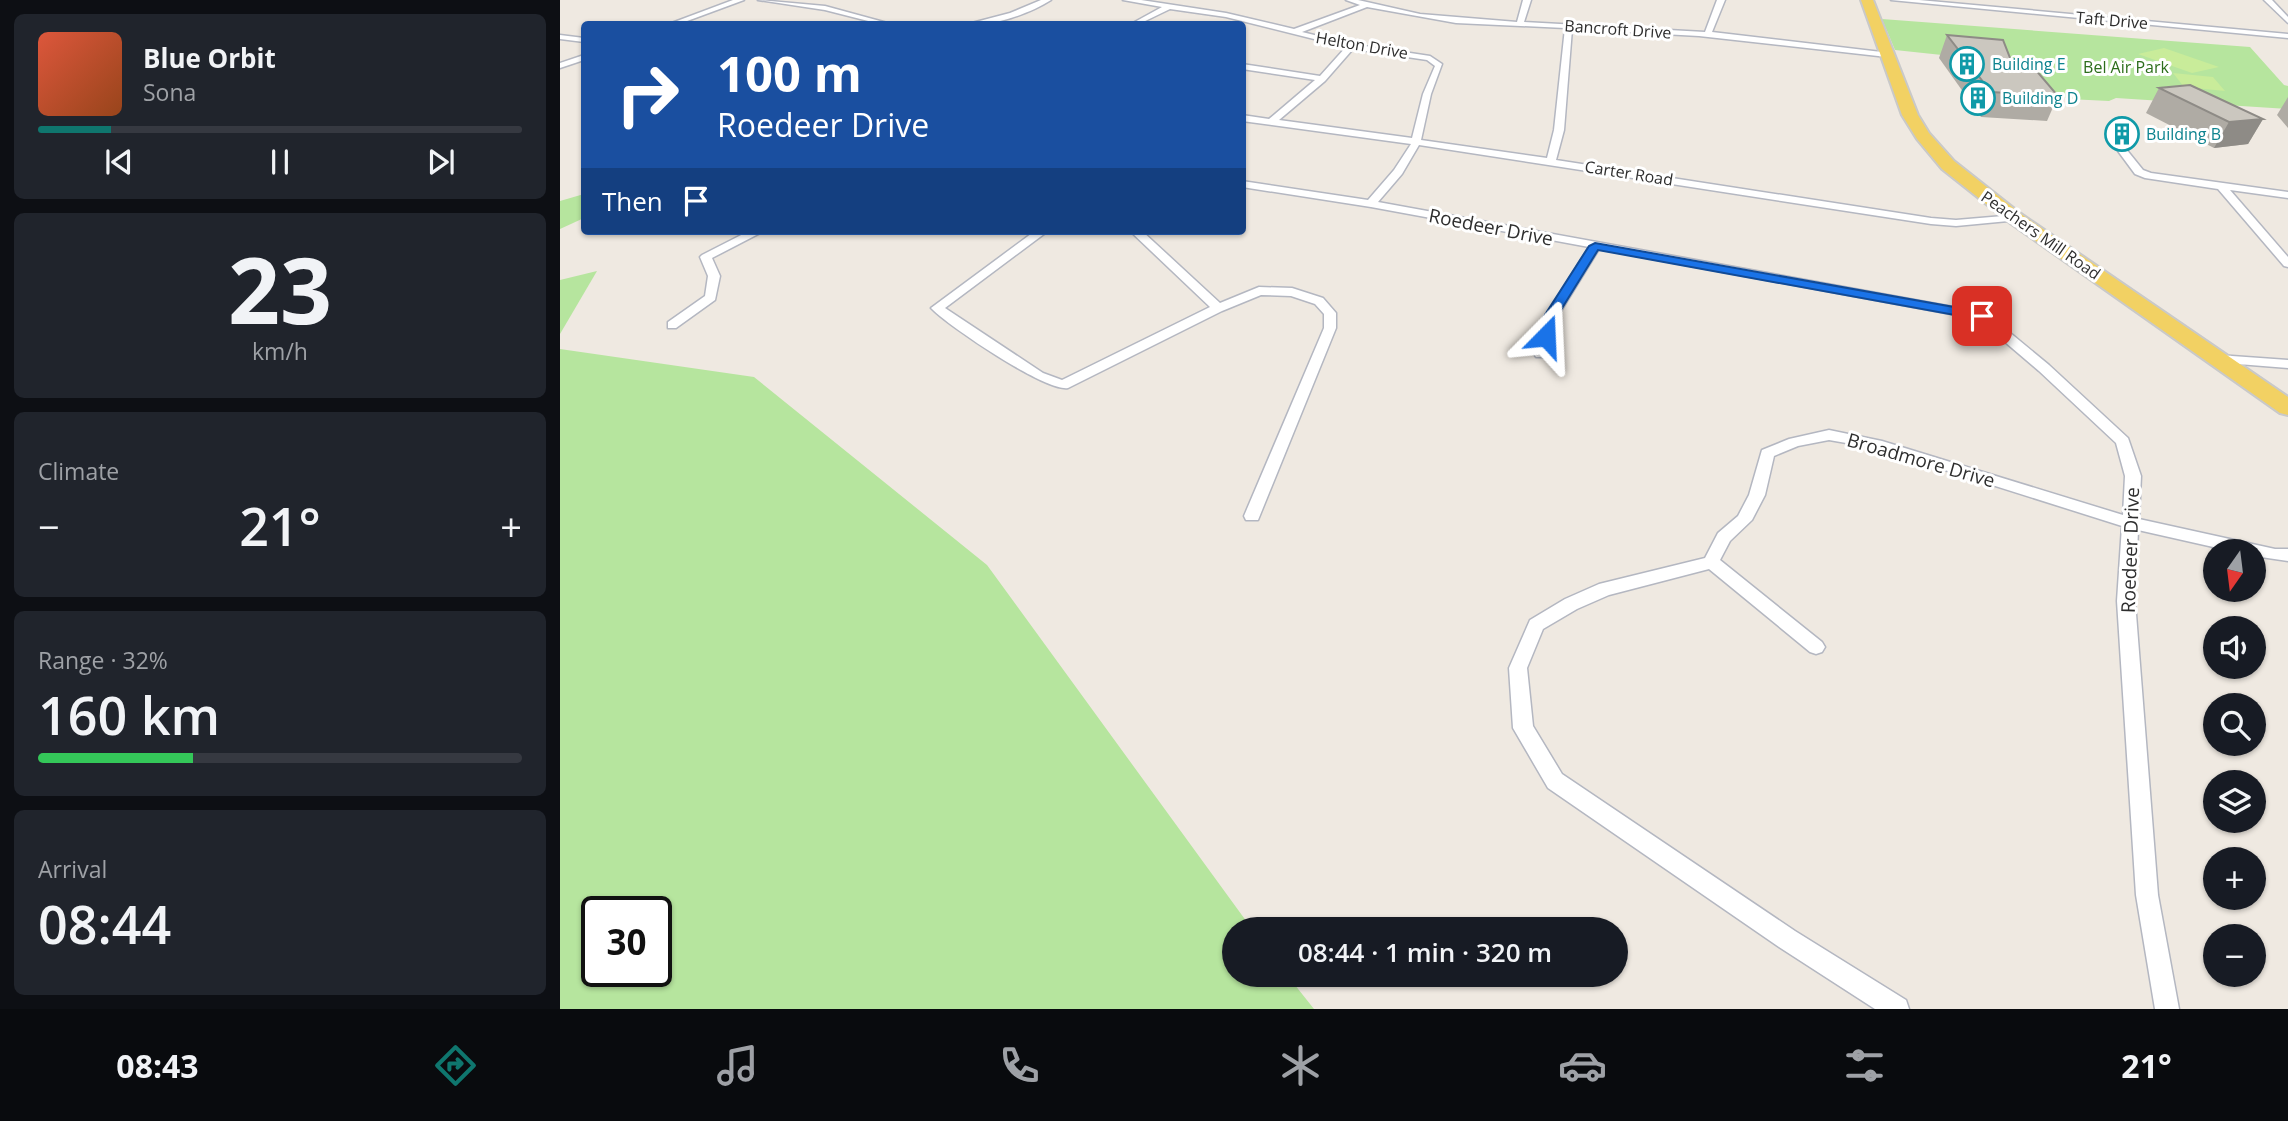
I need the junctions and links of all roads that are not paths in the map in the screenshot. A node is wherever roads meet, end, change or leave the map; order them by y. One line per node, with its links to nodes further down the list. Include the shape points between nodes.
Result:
1 (740, 0): 14 (street)
2 (762, 0): 15 (street, via 825,8)
3 (1047, 0): 16 (street)
4 (1128, 0): 12 (street, Helton Drive)
5 (1350, 0): 11 (street, Bancroft Drive)
6 (1527, 0): 18 (street)
7 (1721, 0): 21 (street)
8 (1867, 0): 26 (main road, Peachers Mill Road)
9 (1895, 0): 22 (street, Taft Drive)
10 (2268, 0): 13 (street)
11 (1366, 5): 18 (street, Bancroft Drive, via 1428,18); 20 (street)
12 (1168, 7): 17 (street); 20 (street, Helton Drive)
13 (2288, 20)
14 (681, 21)
15 (875, 21)
16 (985, 21)
17 (1140, 21)
18 (1520, 23): 19 (street, Bancroft Drive)
19 (1569, 25): 21 (street, Bancroft Drive); 35 (street, via 1559,130)
20 (1294, 32): 25 (street, Helton Drive)
21 (1707, 36): 26 (street, Bancroft Drive)
22 (2288, 36)
23 (560, 37): 24 (street)
24 (581, 40)
25 (1350, 46): 30 (street); 33 (street, Helton Drive, via 1430,58 1438,66)
26 (1887, 55): 40 (main road, Peachers Mill Road, via 1910,115 1935,151)
27 (581, 58): 28 (street)
28 (560, 66)
29 (1246, 67): 30 (street)
30 (1322, 79): 32 (street)
31 (1246, 119): 32 (street, Carter Road)
32 (1271, 122): 33 (street, Carter Road)
33 (1416, 143): 35 (street, Carter Road); 39 (street, Helton Drive)
34 (2123, 151): 37 (street, via 2139,172 2149,176)
35 (1551, 161): 40 (street, Carter Road, via 1931,221)
36 (1246, 185): 39 (street, Roedeer Drive)
37 (2222, 187): 38 (street); 45 (street)
38 (2288, 195)
39 (1371, 204): 44 (street, Roedeer Drive)
40 (2015, 218): 49 (main road, Peachers Mill Road)
41 (750, 235): 47 (street, via 706,257 714,276 711,297)
42 (1037, 235): 46 (street, via 937,308 1038,376 1063,385)
43 (1140, 235): 46 (street)
44 (1595, 246): 48 (street, via 1550,318); 53 (street, Roedeer Drive, via 1982,316 2123,441 2133,476)
45 (2288, 264)
46 (1217, 308): 52 (street, via 1259,291 1292,292 1319,301 1330,313 1330,328)
47 (672, 325)
48 (1541, 354)
49 (2218, 359): 50 (street); 51 (main road, Peachers Mill Road)
50 (2288, 363)
51 (2288, 408)
52 (1252, 516)
53 (2131, 523): 54 (street, Broadmore Drive); 55 (street, Broadmore Drive, via 1877,444 1829,435 1767,453 1757,495); 58 (street, Roedeer Drive, via 2126,601 2146,881)
54 (2288, 555)
55 (1711, 562): 56 (street); 57 (street, via 1605,589 1536,625 1518,668 1523,728 1555,780 1614,824)
56 (1816, 647)
57 (1897, 1009)
58 (2167, 1009)

